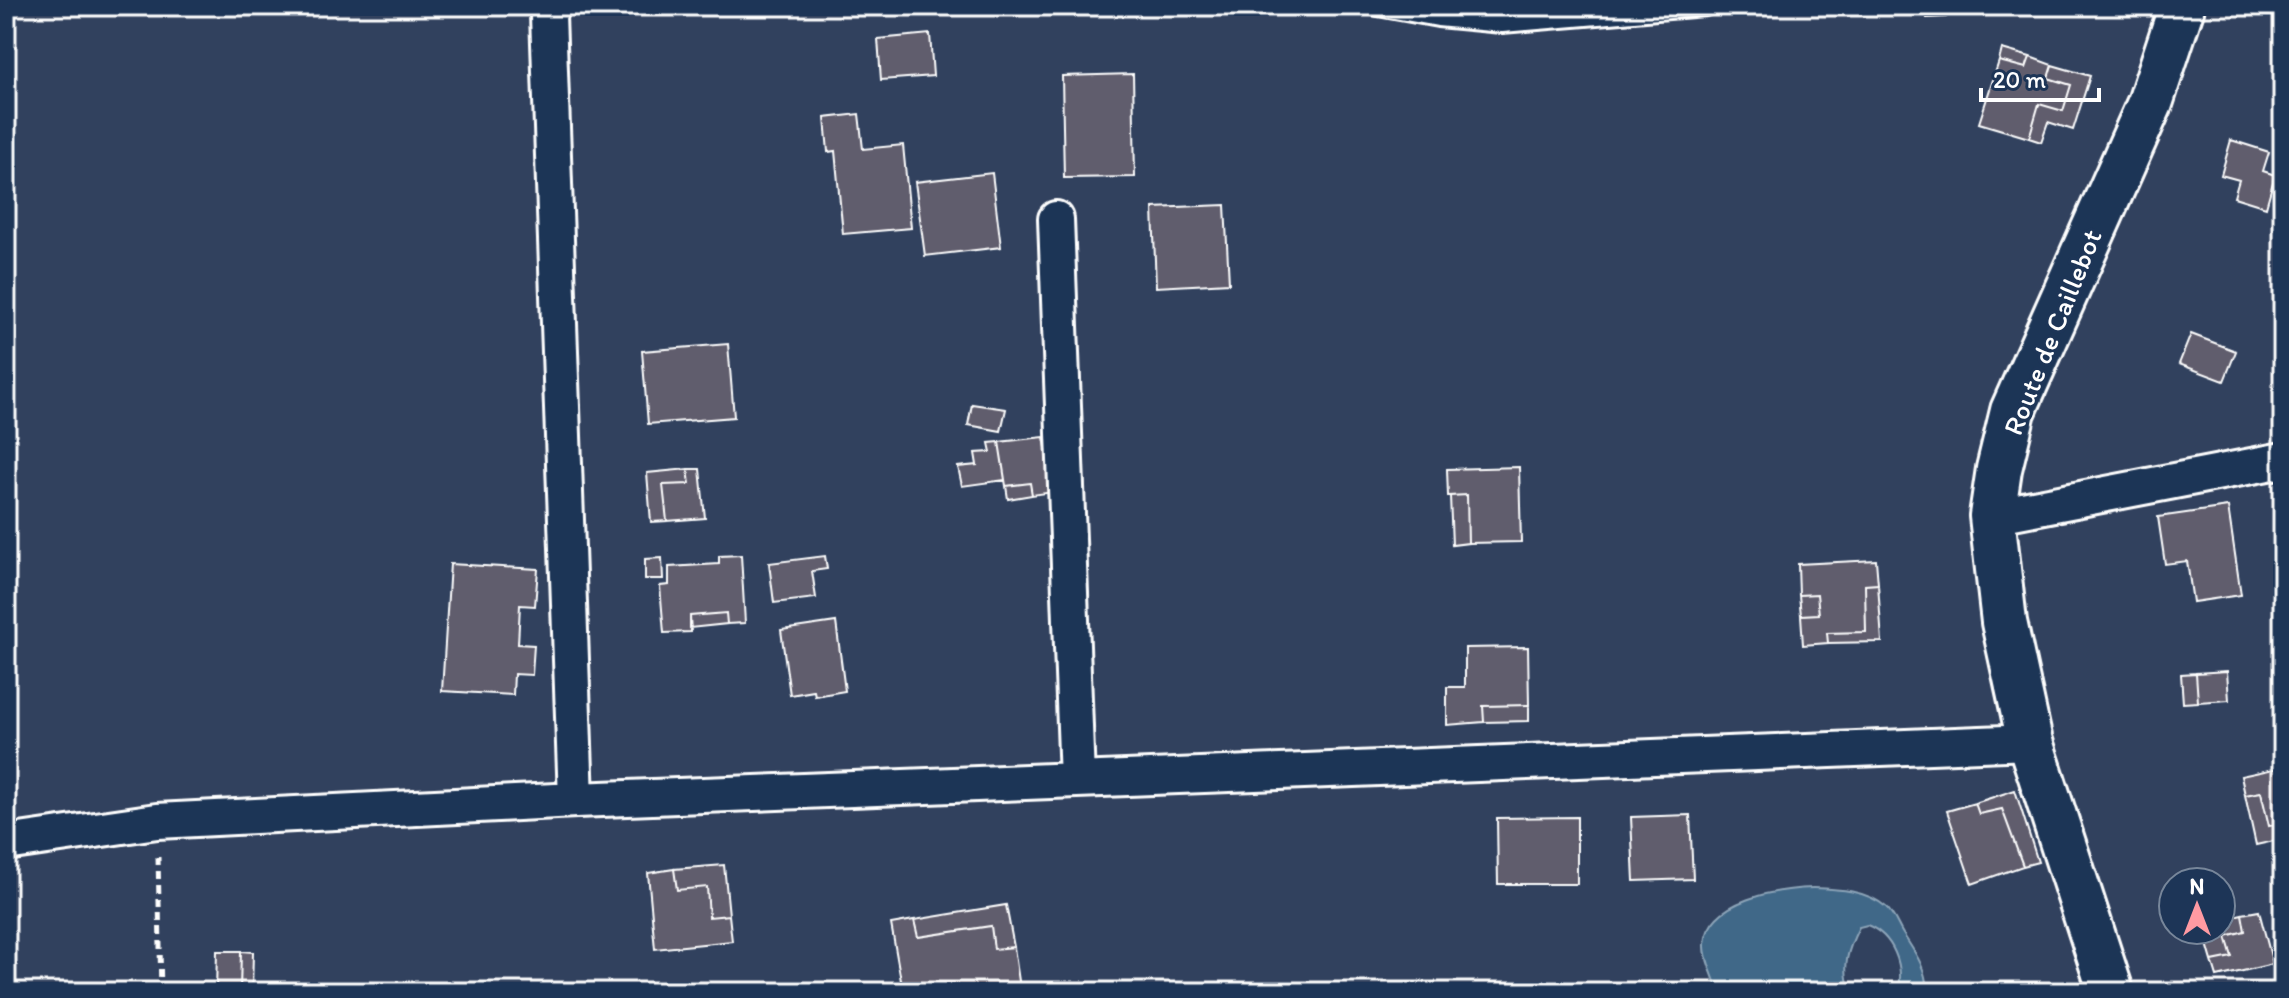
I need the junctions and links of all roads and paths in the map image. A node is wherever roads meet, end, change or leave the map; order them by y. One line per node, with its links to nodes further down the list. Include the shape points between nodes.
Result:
1 (552, 6): 10 (street, via 548,15)
2 (1378, 6): 3 (lane, via 1502,23)
3 (1705, 6)
4 (2182, 6): 7 (main road, Route de Caillebot, via 2150,103 2013,411)
5 (1056, 219): 9 (street)
6 (2283, 460): 7 (street)
7 (1992, 516): 8 (main road, Route de Caillebot, via 2004,622)
8 (2030, 742): 9 (street); 14 (main road, Route de Caillebot)
9 (1077, 780): 10 (street)
10 (576, 800): 11 (street)
11 (157, 821): 12 (street); 13 (path)
12 (6, 843)
13 (161, 992)
14 (2111, 992)

